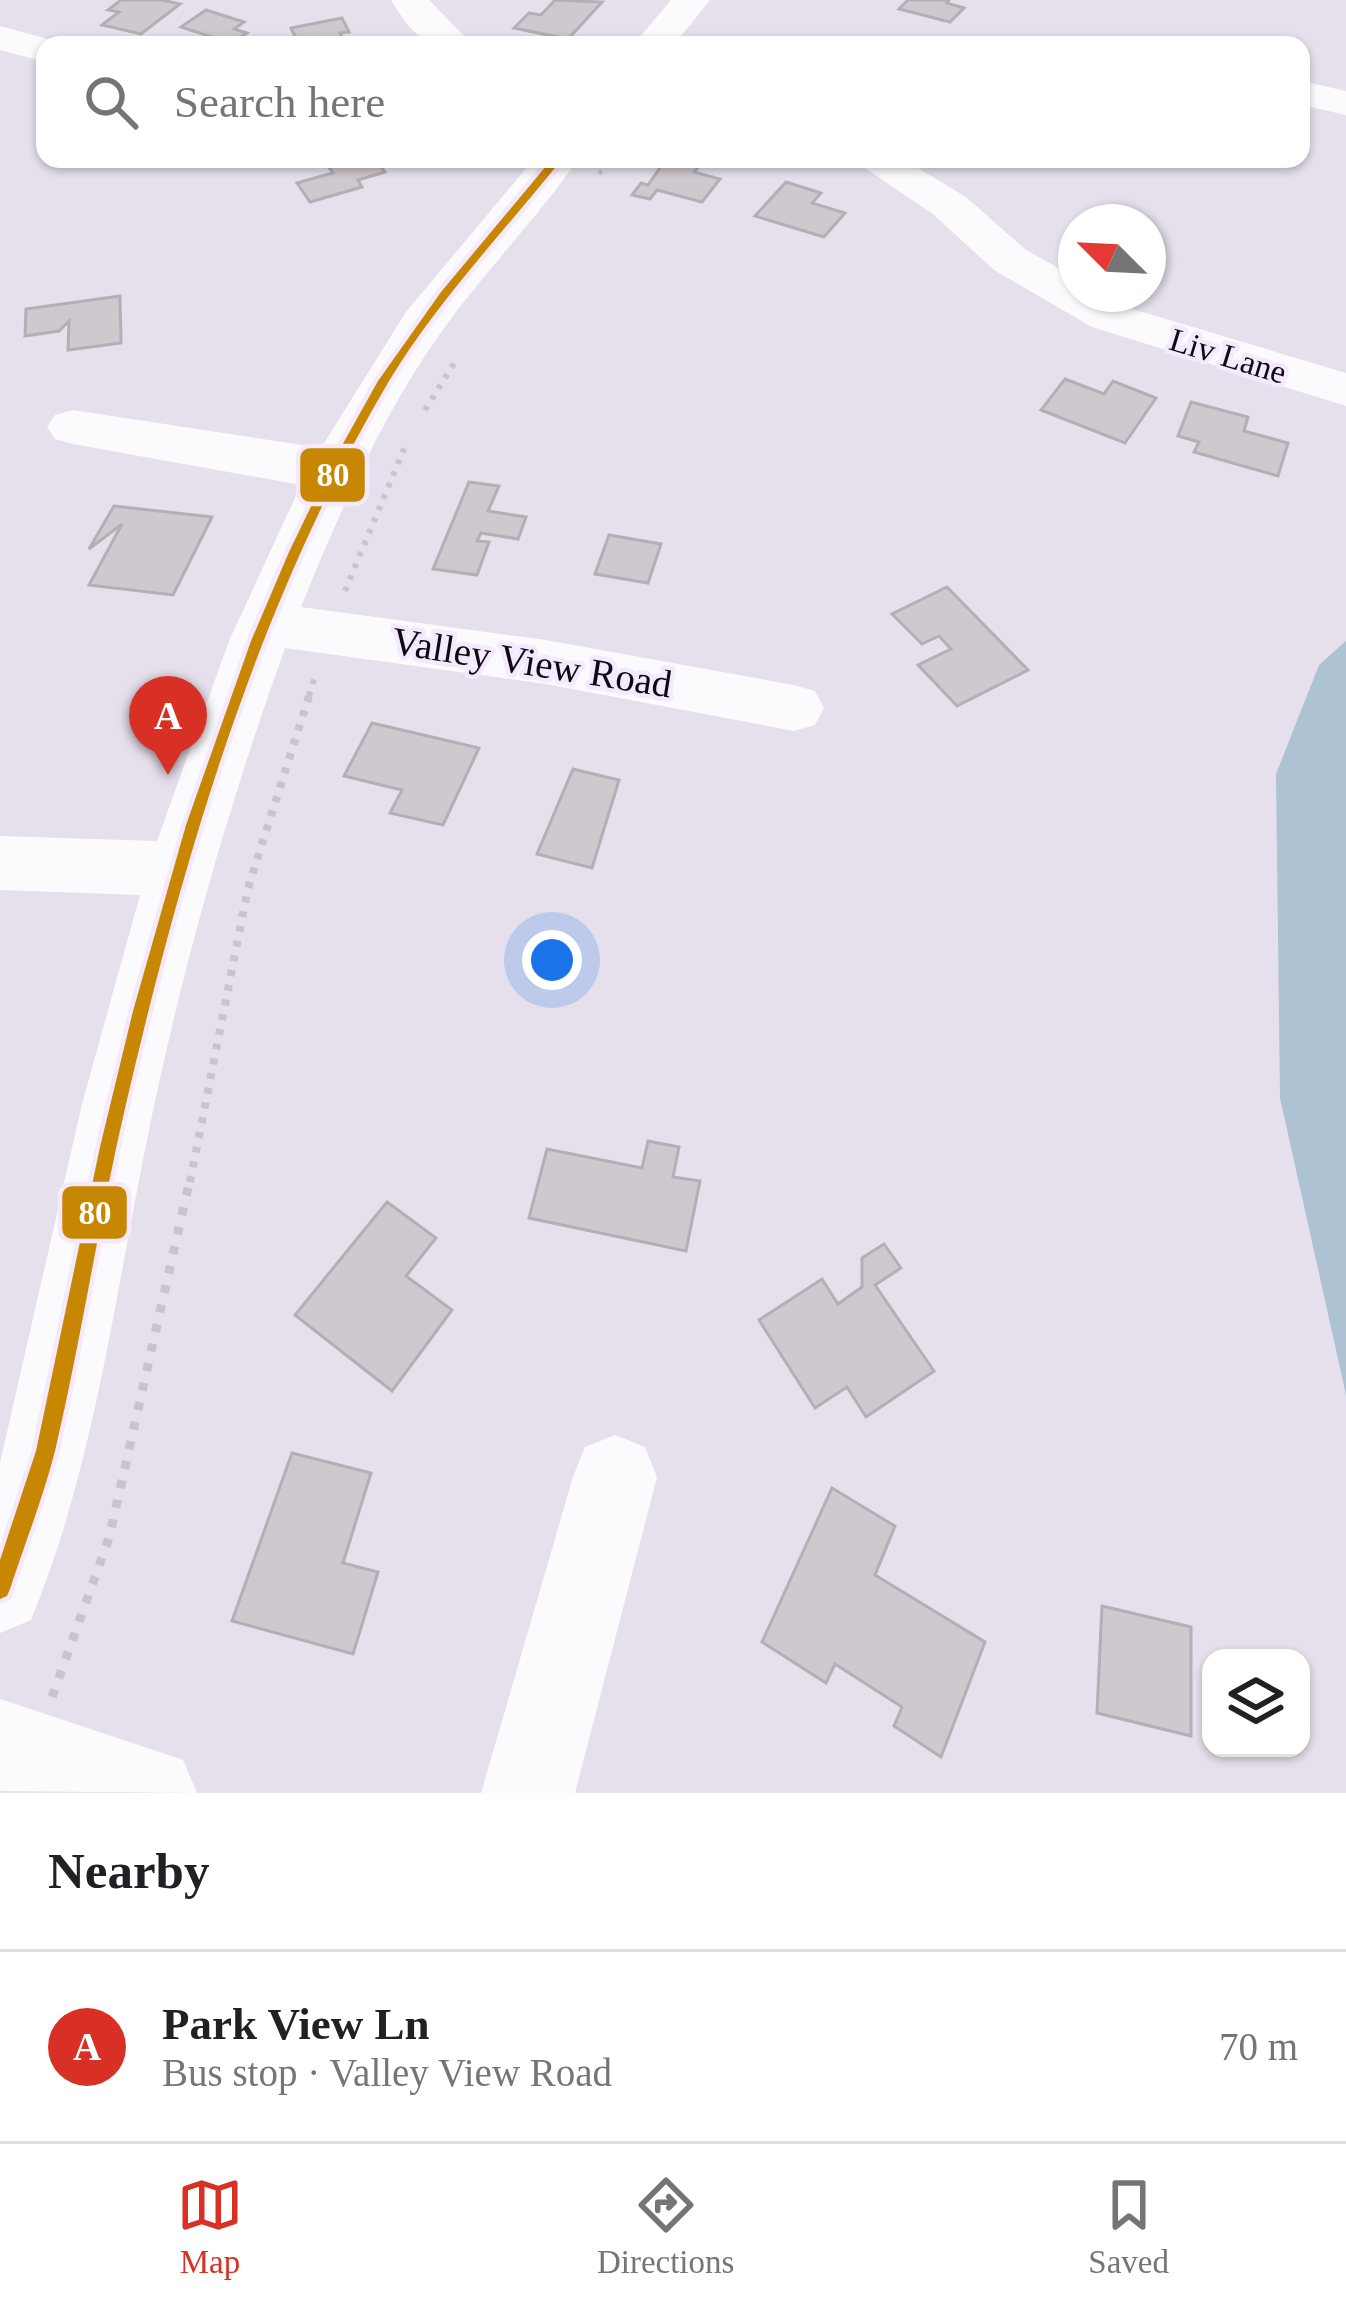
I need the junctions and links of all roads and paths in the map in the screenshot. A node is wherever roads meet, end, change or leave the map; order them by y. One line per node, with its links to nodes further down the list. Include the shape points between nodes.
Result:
1 (410, 0): 3 (street)
2 (691, 0): 4 (street)
3 (441, 36)
4 (661, 36)
5 (0, 38): 6 (street)
6 (36, 48)
7 (1310, 95): 8 (street)
8 (1346, 103)
9 (577, 168): 16 (street, via 419,328)
10 (906, 168): 12 (street, Liv Lane, via 1010,260 1109,317)
11 (468, 341): 13 (path)
12 (1346, 390)
13 (423, 413)
14 (73, 427): 16 (street, via 303,467)
15 (411, 431): 18 (path)
16 (339, 465): 17 (street)
17 (268, 624): 18 (street, Valley View Road); 21 (street)
18 (332, 631): 19 (street, Valley View Road); 24 (path, via 248,888 109,1538)
19 (794, 708)
20 (0, 863): 21 (street)
21 (180, 869): 23 (street, via 118,1106 44,1455)
22 (615, 1477): 26 (street)
23 (0, 1589)
24 (16, 1750): 25 (street)
25 (150, 1793)
26 (528, 1793)

